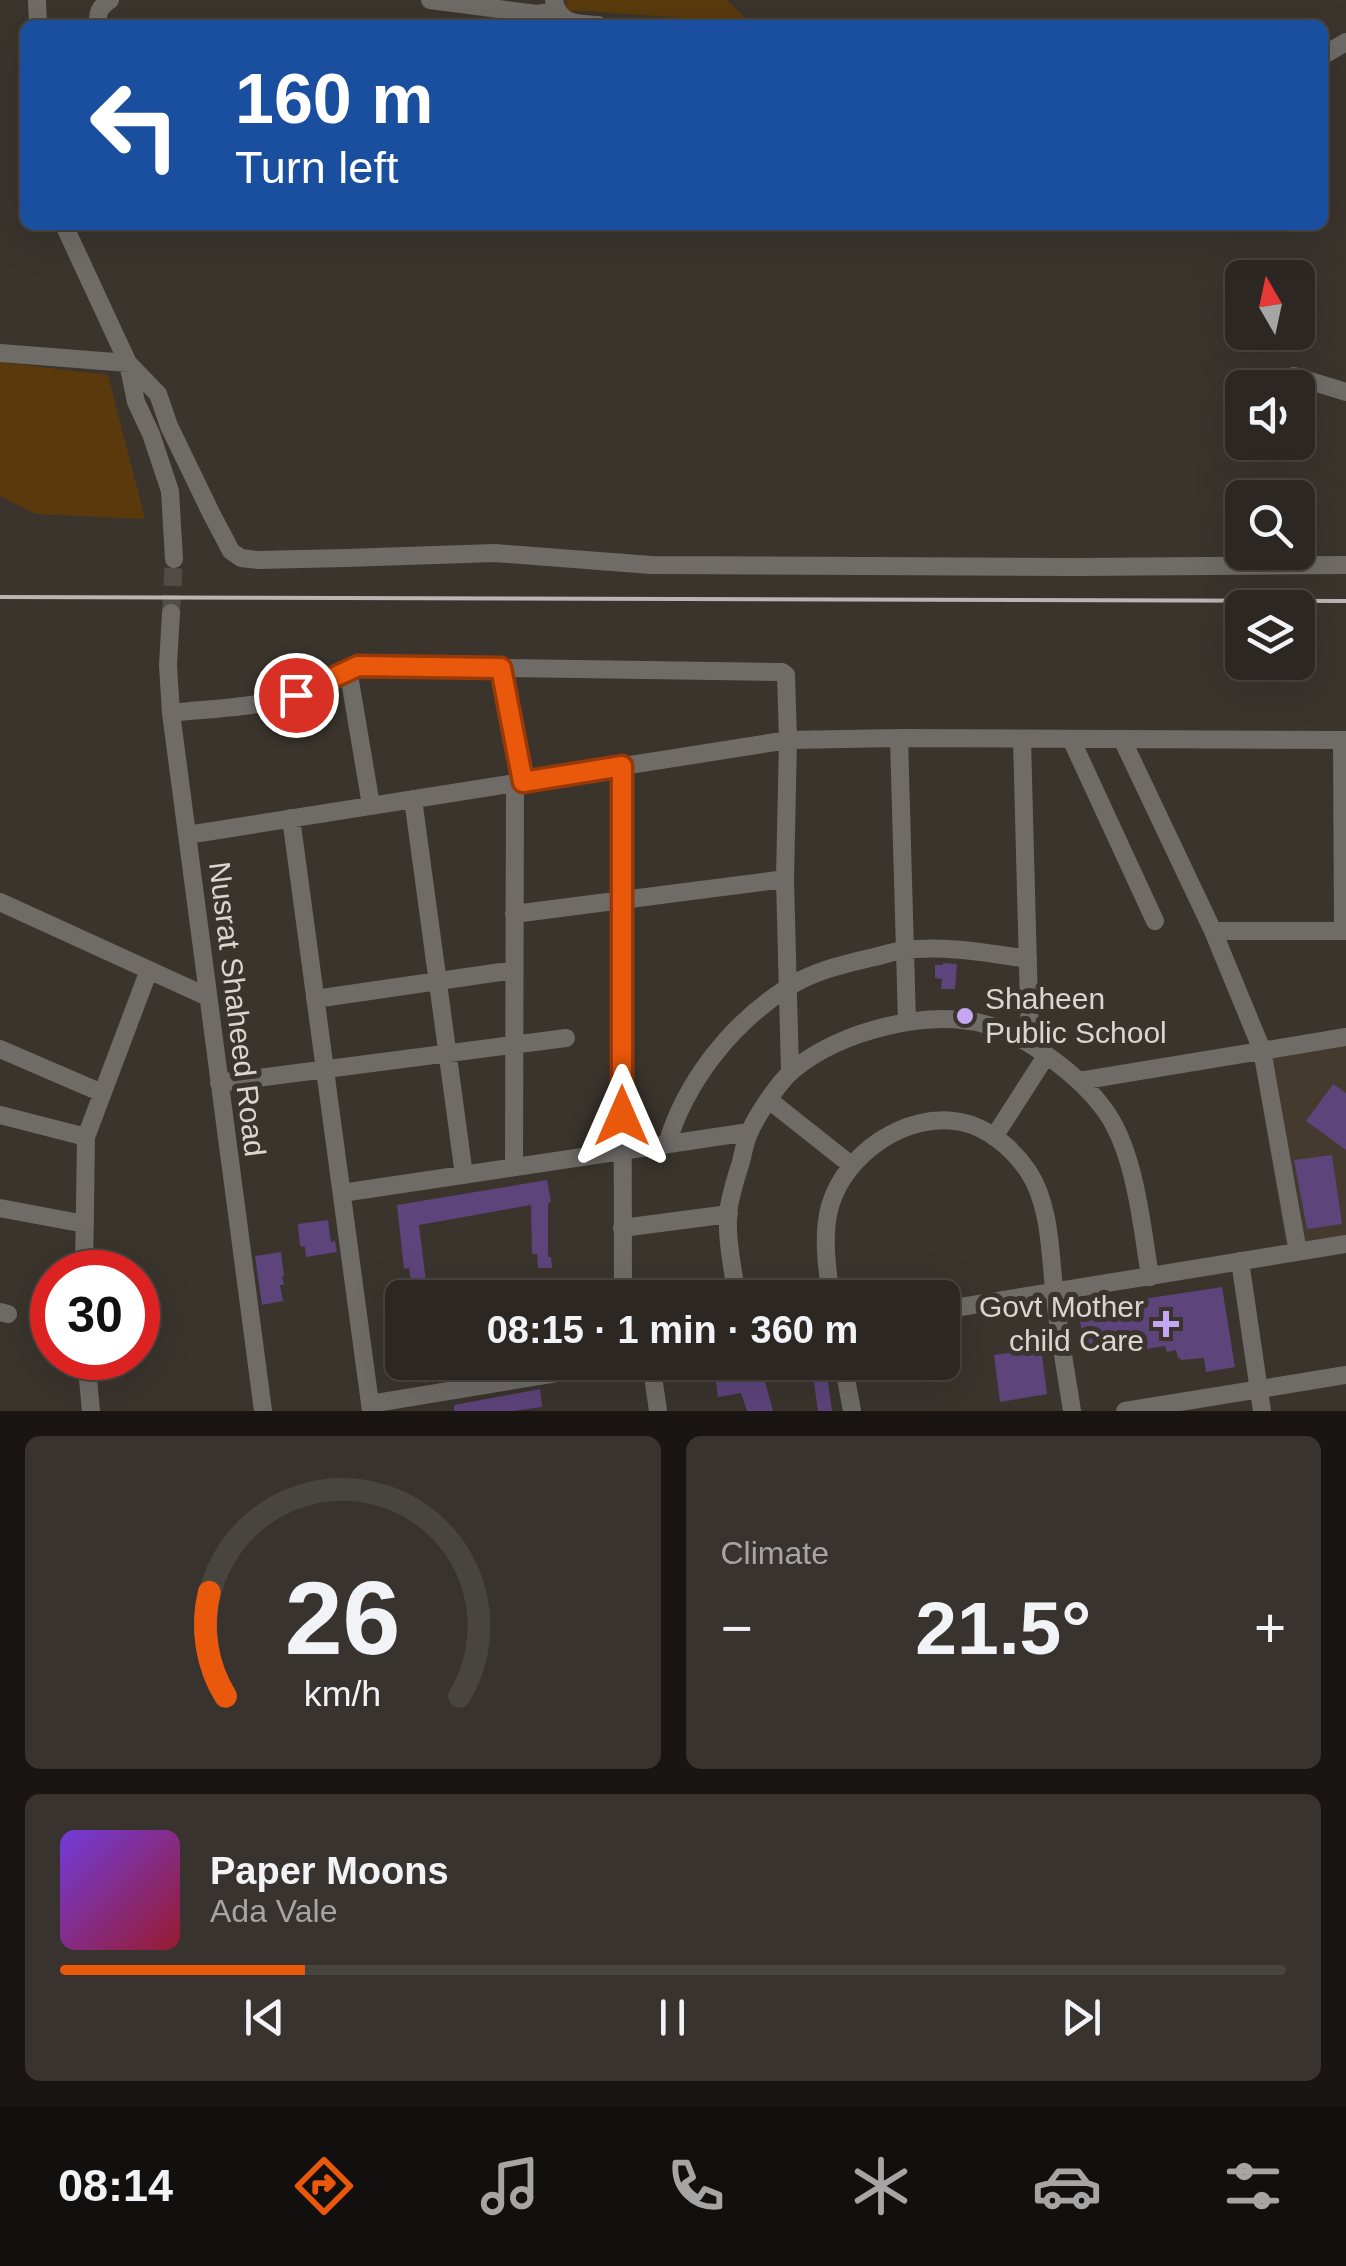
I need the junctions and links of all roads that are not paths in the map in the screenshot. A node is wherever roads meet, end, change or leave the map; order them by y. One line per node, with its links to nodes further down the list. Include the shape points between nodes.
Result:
1 (110, 0): 4 (street)
2 (430, 0): 3 (street, via 538,14)
3 (555, 6)
4 (97, 20)
5 (66, 230): 7 (street)
6 (0, 353): 7 (street)
7 (128, 362): 10 (street, via 136,402 165,470); 11 (street, via 158,394 211,513 241,558 495,553 651,565)
8 (1315, 382): 9 (street)
9 (1346, 392)
10 (174, 560)
11 (1346, 566)
12 (171, 613): 15 (street, Nusrat Shaheed Road)
13 (501, 668): 14 (street); 20 (street, via 782,672); 23 (street)
14 (348, 669): 15 (street, via 283,699); 25 (street)
15 (171, 713): 27 (street, Nusrat Shaheed Road)
16 (899, 738): 17 (street); 20 (street); 35 (street)
17 (1022, 738): 18 (street); 36 (street)
18 (1071, 739): 19 (street); 32 (street)
19 (1122, 739): 21 (street); 33 (street)
20 (788, 740): 22 (street); 28 (street)
21 (1344, 740): 34 (street)
22 (622, 766): 23 (street); 30 (street)
23 (519, 782): 24 (street); 31 (street)
24 (413, 799): 25 (street); 39 (street)
25 (371, 806): 26 (street)
26 (291, 818): 27 (street); 42 (street)
27 (187, 834): 41 (street, Nusrat Shaheed Road)
28 (786, 878): 30 (street); 40 (street)
29 (0, 902): 37 (street)
30 (622, 902): 31 (street); 63 (street)
31 (514, 914): 38 (street)
32 (1155, 921)
33 (1213, 930): 34 (street); 49 (street)
34 (1344, 931)
35 (905, 950): 36 (street); 40 (street, via 840,965); 43 (street)
36 (1028, 958): 46 (street)
37 (149, 970): 41 (street); 56 (street)
38 (514, 970): 39 (street); 47 (street)
39 (438, 981): 42 (street); 50 (street)
40 (787, 988): 53 (street); 62 (street, via 716,1051)
41 (208, 997): 55 (street, Nusrat Shaheed Road)
42 (316, 999): 52 (street)
43 (906, 1022): 46 (street, via 991,1025); 53 (street, via 836,1044)
44 (1346, 1037): 49 (street)
45 (566, 1038): 47 (street)
46 (1030, 1044): 51 (street)
47 (515, 1045): 50 (street); 65 (street)
48 (0, 1049): 56 (street)
49 (1262, 1050): 54 (street); 74 (street)
50 (448, 1054): 52 (street); 66 (street)
51 (1046, 1056): 54 (street); 61 (street)
52 (325, 1070): 55 (street); 67 (street)
53 (790, 1072): 57 (street)
54 (1080, 1082): 76 (street, via 1122,1142)
55 (219, 1083): 90 (street, Nusrat Shaheed Road)
56 (102, 1093): 60 (street)
57 (769, 1100): 59 (street); 64 (street)
58 (0, 1115): 60 (street)
59 (750, 1132): 62 (street); 69 (street)
60 (86, 1137): 70 (street)
61 (994, 1137): 64 (street, via 962,1122 922,1123 886,1137); 80 (street, via 1012,1150 1042,1200)
62 (666, 1144): 63 (street)
63 (622, 1151): 65 (street); 71 (street)
64 (851, 1164): 79 (street, via 829,1208)
65 (514, 1167): 66 (street)
66 (464, 1175): 67 (street)
67 (342, 1193): 88 (street)
68 (0, 1209): 70 (street)
69 (729, 1214): 71 (street); 78 (street)
70 (85, 1224): 73 (street)
71 (622, 1228): 77 (street)
72 (1346, 1244): 74 (street)
73 (84, 1250)
74 (1298, 1252): 75 (street)
75 (1240, 1261): 76 (street); 87 (street)
76 (1150, 1277): 80 (street)
77 (622, 1280)
78 (735, 1280)
79 (829, 1280)
80 (1054, 1292): 81 (street); 93 (street)
81 (960, 1307)
82 (1346, 1375): 87 (street)
83 (88, 1380): 89 (street)
84 (527, 1380): 88 (street)
85 (654, 1380): 91 (street)
86 (846, 1380): 92 (street)
87 (1259, 1389): 94 (street); 95 (street)
88 (370, 1408)
89 (91, 1411)
90 (263, 1411)
91 (658, 1411)
92 (852, 1411)
93 (1072, 1411)
94 (1125, 1411)
95 (1262, 1411)

